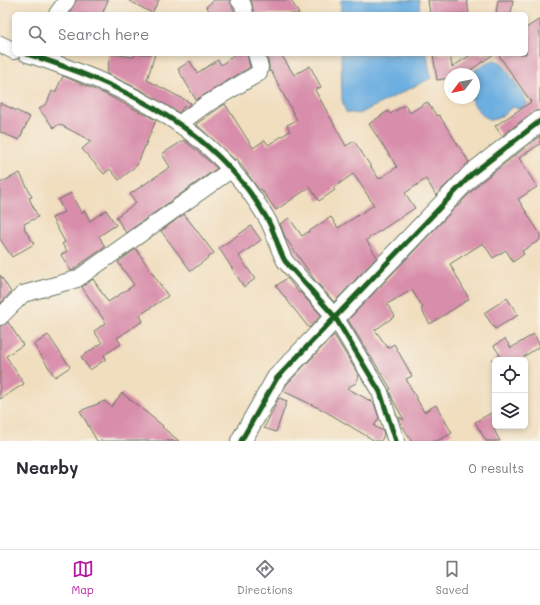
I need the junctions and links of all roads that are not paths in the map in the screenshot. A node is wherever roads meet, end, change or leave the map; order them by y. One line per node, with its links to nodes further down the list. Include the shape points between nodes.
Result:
1 (67, 0): 3 (street)
2 (239, 0): 4 (street)
3 (58, 12)
4 (245, 12)
5 (0, 44): 6 (street)
6 (12, 50)
7 (35, 56): 10 (street, via 146,102)
8 (257, 56): 10 (street, via 259,73 205,105)
9 (540, 121): 13 (street, via 472,174)
10 (179, 124): 11 (street, via 192,132)
11 (232, 169): 12 (street, via 77,279 23,294); 13 (street, via 266,216 285,261)
12 (0, 317)
13 (335, 317): 14 (street, via 277,378); 15 (street, via 380,392)
14 (241, 441)
15 (396, 441)

